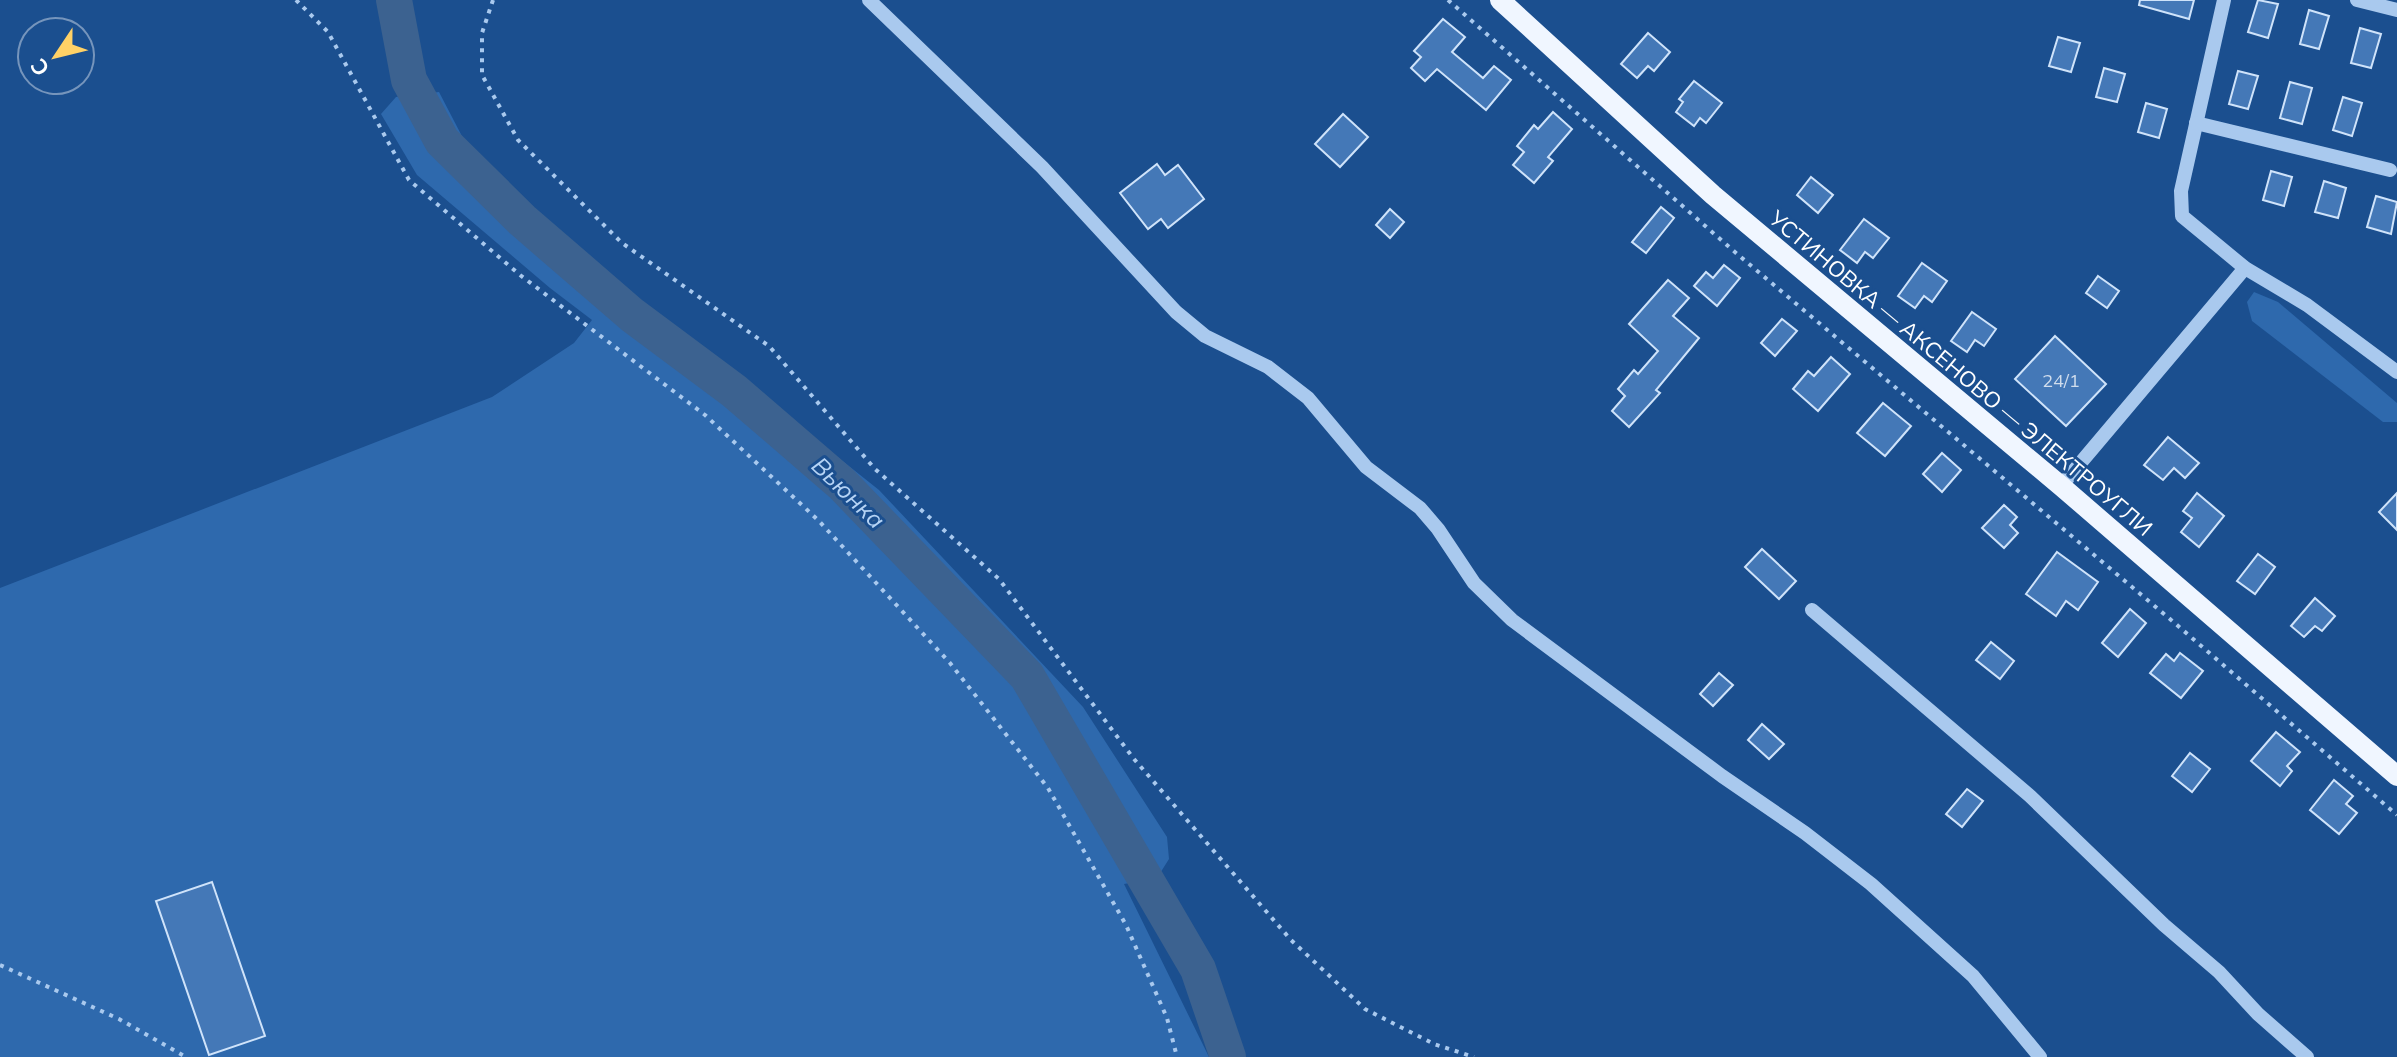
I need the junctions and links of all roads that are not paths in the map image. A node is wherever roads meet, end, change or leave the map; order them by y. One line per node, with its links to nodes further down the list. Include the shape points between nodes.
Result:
1 (869, 0): 14 (street, via 1042,167 1176,312 1205,336 1268,367 1308,398 1366,467 1420,508 1474,583 1512,620 1871,884 1973,976)
2 (1500, 0): 11 (main road, УСТИНОВКА — АКСЕНОВО — ЭЛЕКТРОУГЛИ, via 1713,195)
3 (2224, 0): 6 (street)
4 (2357, 0): 5 (street)
5 (2397, 10)
6 (2196, 123): 7 (street); 8 (street, via 2181,191 2182,216)
7 (2390, 170)
8 (2245, 268): 10 (street, via 2307,305); 11 (street)
9 (2397, 353): 10 (street)
10 (2395, 371)
11 (2061, 486): 13 (main road, УСТИНОВКА — АКСЕНОВО — ЭЛЕКТРОУГЛИ)
12 (1812, 610): 15 (street, via 2030,796)
13 (2397, 776)
14 (2040, 1057)
15 (2307, 1057)

